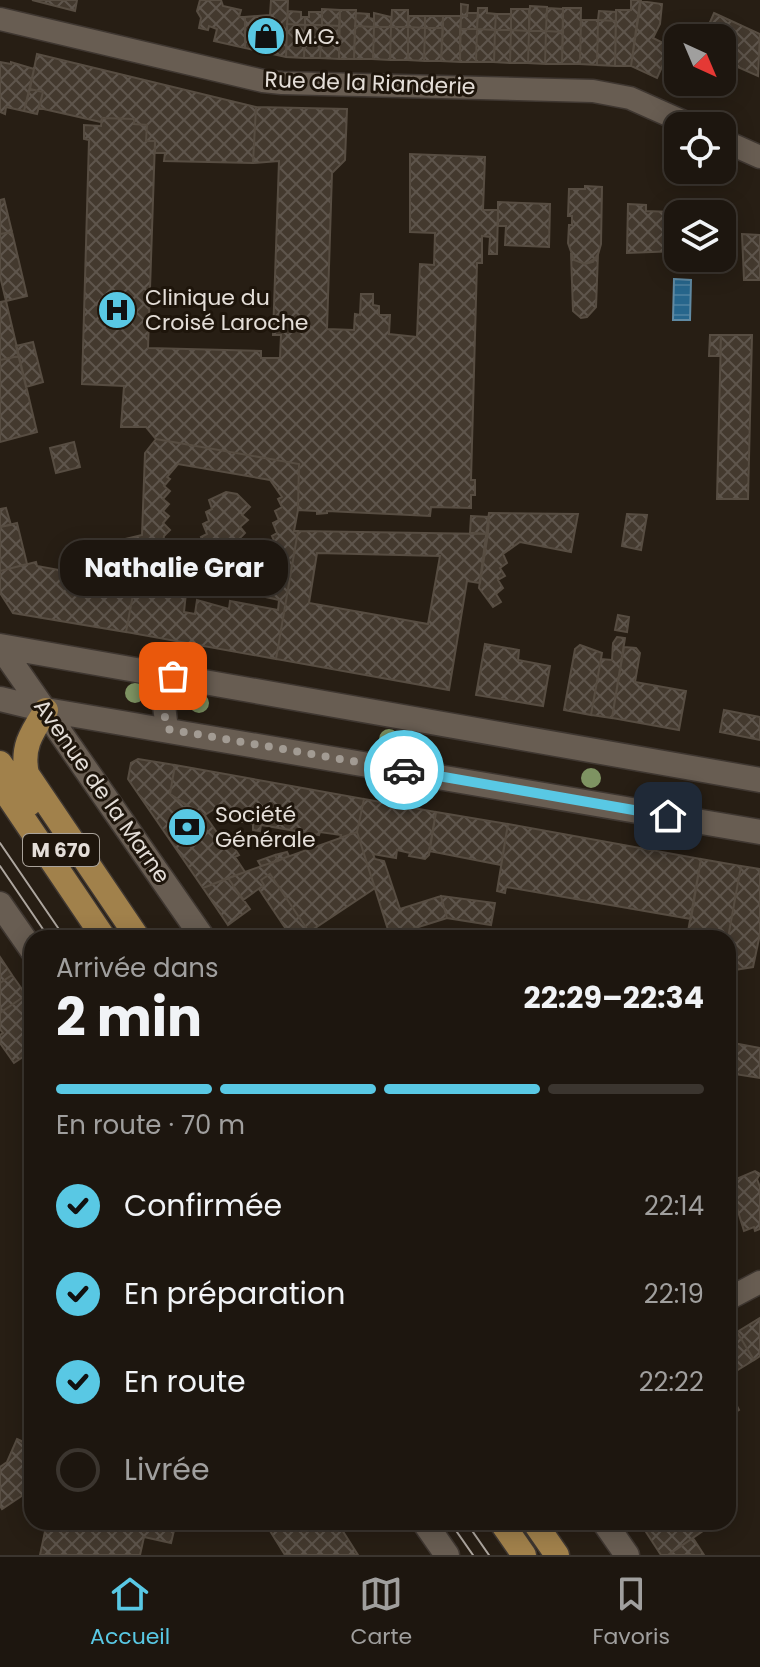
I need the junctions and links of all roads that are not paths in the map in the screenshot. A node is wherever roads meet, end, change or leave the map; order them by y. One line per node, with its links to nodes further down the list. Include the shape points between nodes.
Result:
1 (0, 19): 2 (street, Rue de la Rianderie, via 263,81 593,91 630,98)
2 (664, 113)
3 (736, 146): 4 (street)
4 (760, 157)
5 (0, 646): 6 (main road); 8 (main road, Avenue de la Marne)
6 (173, 676): 9 (street, via 163,698); 11 (main road)
7 (0, 699): 8 (main road)
8 (46, 710): 9 (main road); 19 (main road, via 26,743 27,774); 20 (main road, Avenue de la Marne)
9 (167, 729): 14 (main road)
10 (0, 763): 18 (main road, M 670)
11 (760, 780)
12 (0, 785): 17 (main road, M 670)
13 (0, 812): 16 (main road)
14 (760, 832)
15 (0, 904): 21 (main road)
16 (82, 930)
17 (99, 930)
18 (115, 930)
19 (133, 930)
20 (197, 930)
21 (24, 938)
22 (760, 1282): 23 (street)
23 (736, 1295)
24 (430, 1530): 28 (main road)
25 (507, 1530): 29 (main road)
26 (540, 1530): 30 (main road)
27 (610, 1530): 31 (main road)
28 (447, 1555)
29 (524, 1555)
30 (557, 1555)
31 (627, 1555)

